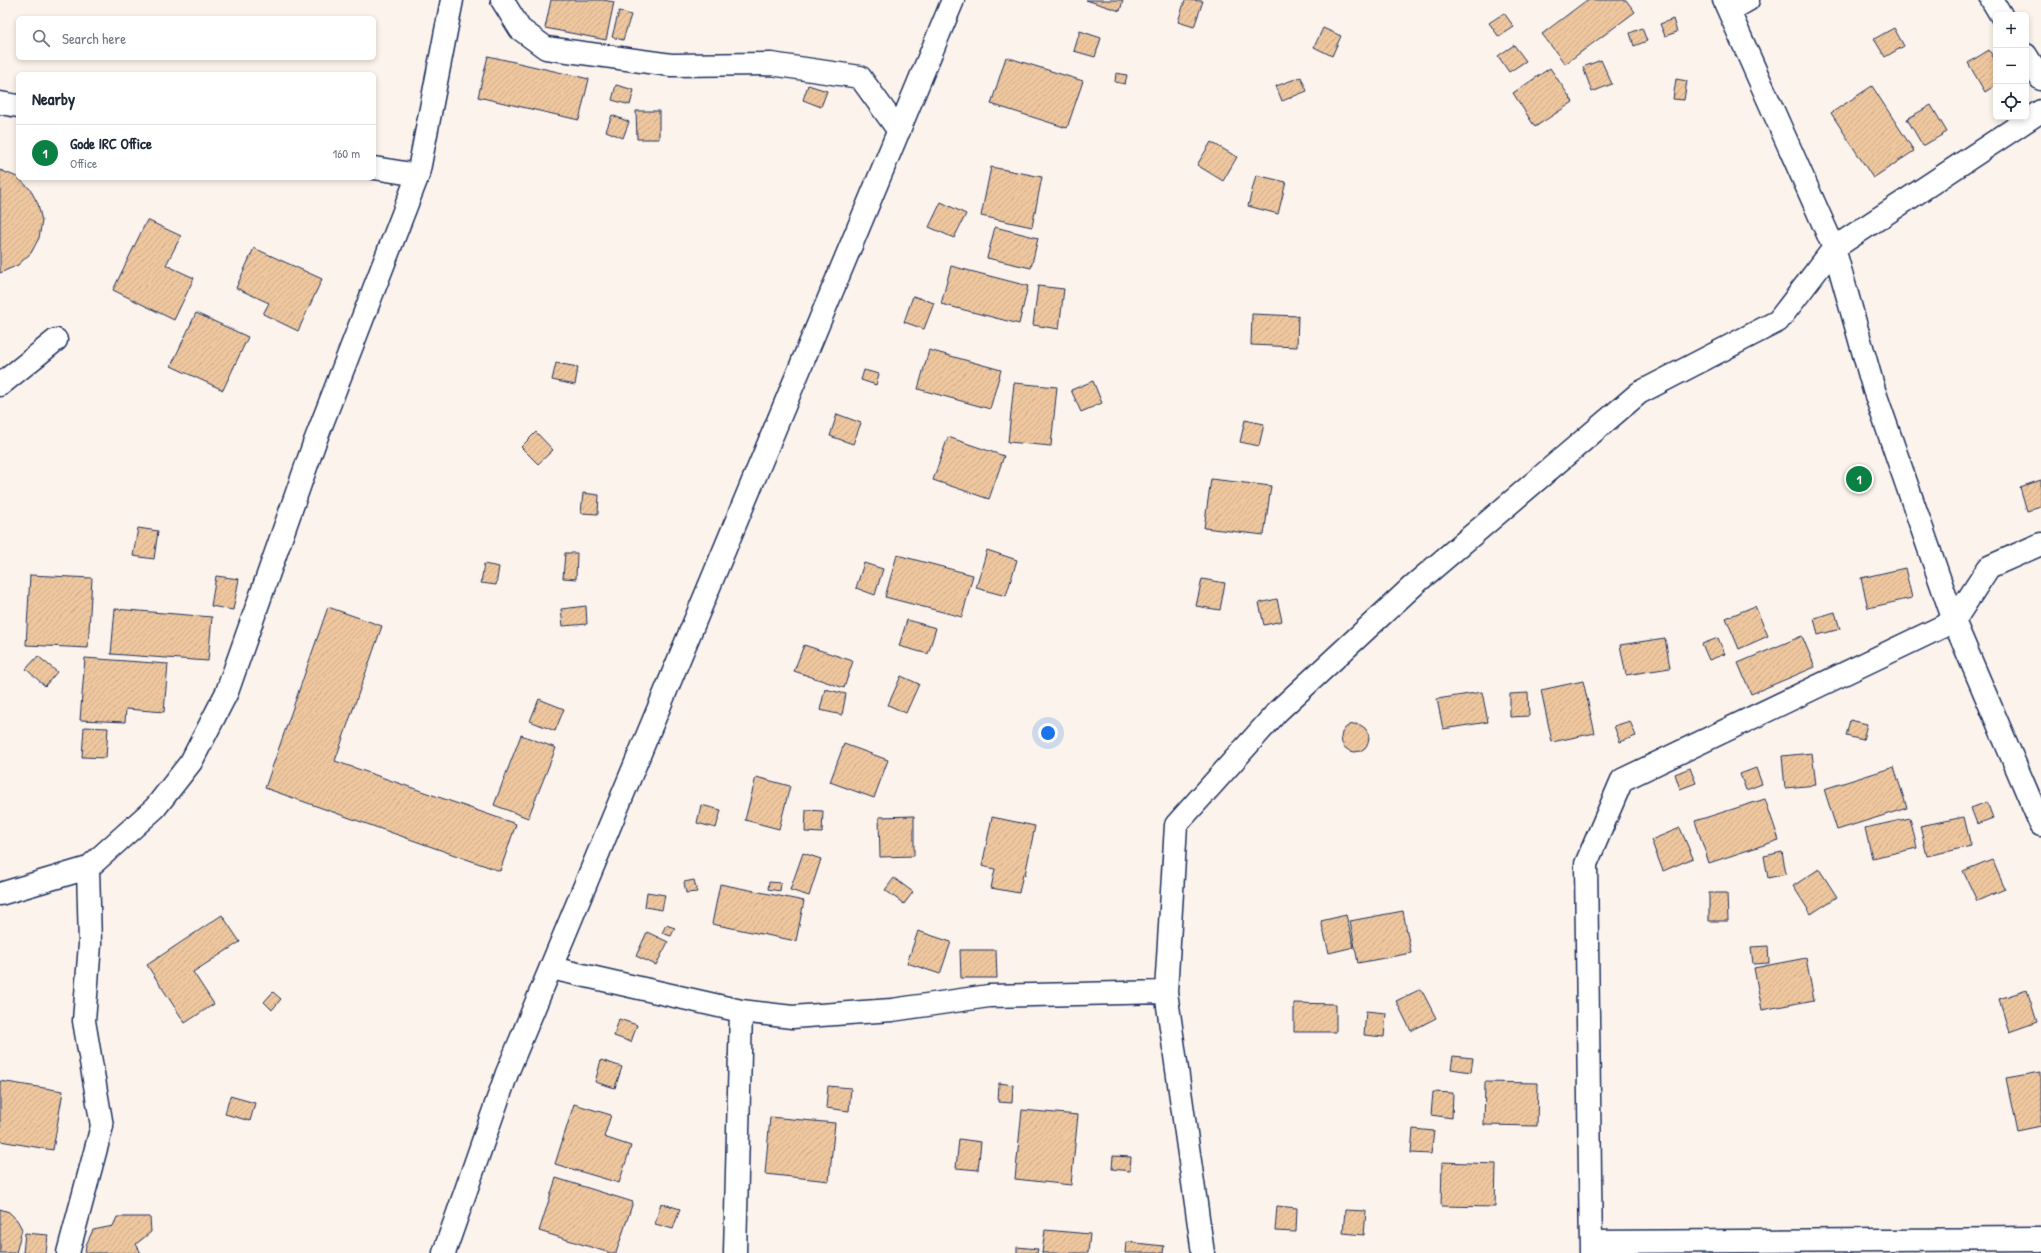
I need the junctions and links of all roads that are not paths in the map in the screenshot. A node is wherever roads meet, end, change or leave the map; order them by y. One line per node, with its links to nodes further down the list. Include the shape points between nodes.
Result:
1 (452, 0): 15 (street)
2 (502, 0): 13 (street, via 520,29 546,48 671,66 771,64 860,76)
3 (953, 0): 13 (street)
4 (1748, 0): 6 (street)
5 (1992, 0): 7 (street)
6 (1727, 5): 16 (street)
7 (1999, 12)
8 (2029, 60): 9 (street)
9 (2041, 79)
10 (0, 103): 11 (street)
11 (16, 106)
12 (2041, 111): 16 (street)
13 (899, 131): 24 (street)
14 (376, 168): 15 (street)
15 (418, 175): 22 (street, via 314,444 228,692 191,762 155,808)
16 (1834, 248): 20 (street, via 1874,390); 25 (street, via 1778,321 1639,393 1416,584 1278,711 1176,825)
17 (56, 340): 18 (street)
18 (0, 385)
19 (2041, 544): 20 (street, via 1989,567)
20 (1954, 621): 21 (street); 28 (street, via 1622,780 1586,864)
21 (2041, 825)
22 (88, 868): 23 (street); 29 (street, via 90,944 84,1021 102,1126)
23 (0, 894)
24 (551, 968): 26 (street); 30 (street, via 508,1073)
25 (1166, 992): 26 (street, via 989,996 892,1010 792,1017); 32 (street)
26 (741, 1011): 31 (street)
27 (2041, 1240): 28 (street)
28 (1591, 1248)
29 (68, 1253)
30 (444, 1253)
31 (735, 1253)
32 (1203, 1253)

